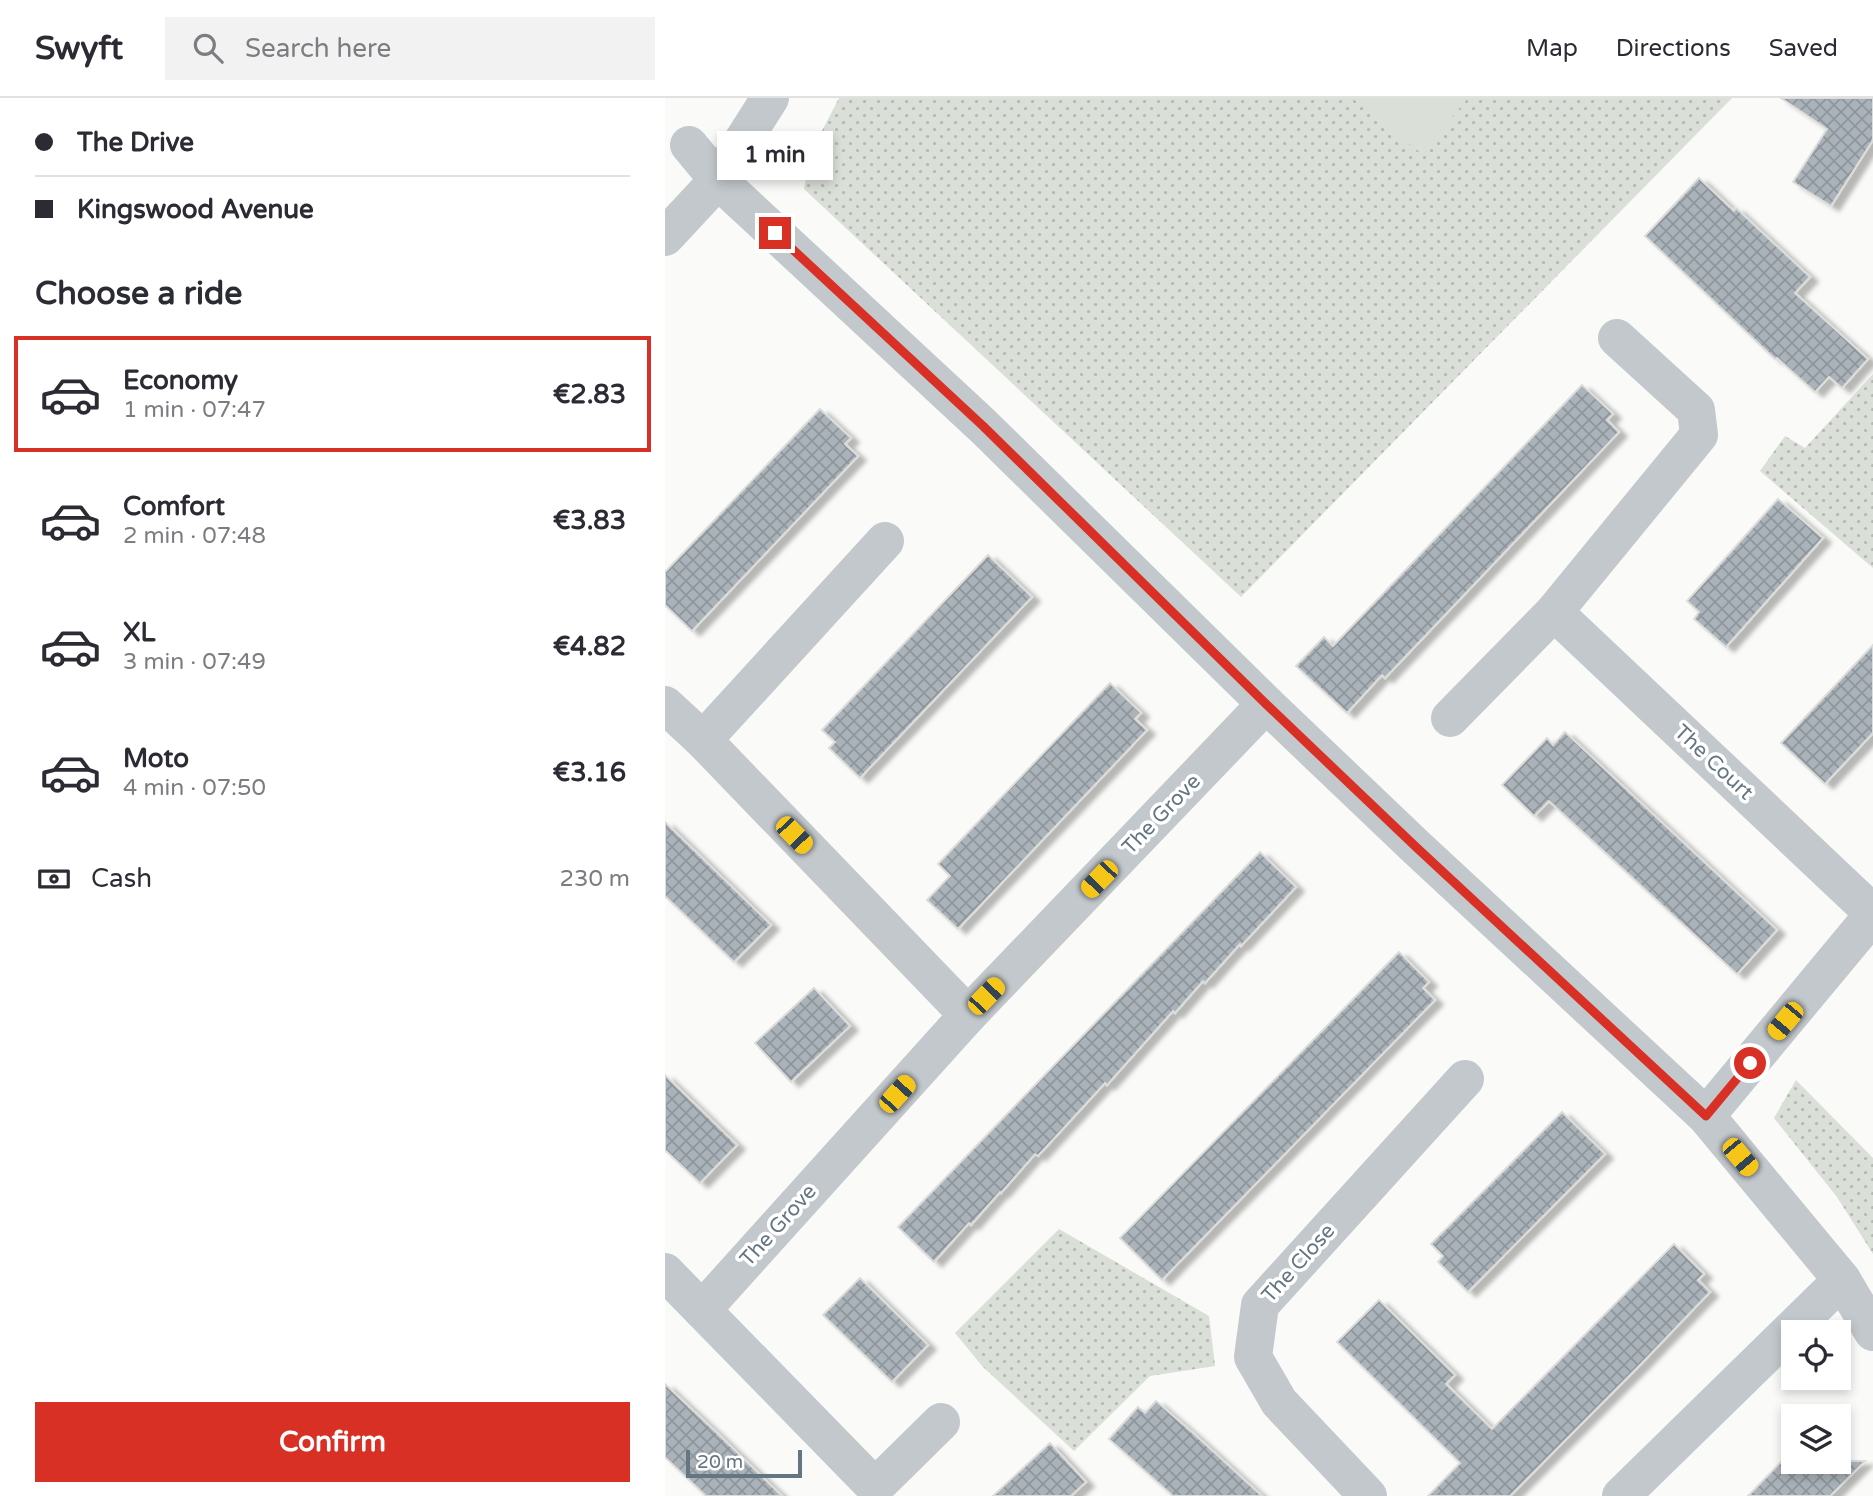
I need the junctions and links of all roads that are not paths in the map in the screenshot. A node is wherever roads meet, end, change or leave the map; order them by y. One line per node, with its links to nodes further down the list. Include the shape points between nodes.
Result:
1 (770, 98): 3 (street)
2 (688, 145): 3 (street)
3 (718, 180): 4 (street); 8 (street, via 983,426)
4 (665, 237)
5 (1617, 338): 7 (street, via 1696,410 1699,435)
6 (885, 541): 11 (street)
7 (1554, 612): 10 (street); 12 (street, The Court)
8 (1266, 704): 13 (street, The Grove); 15 (street)
9 (665, 705): 11 (street)
10 (1450, 718)
11 (703, 740): 13 (street)
12 (1873, 914): 15 (street)
13 (968, 1015): 18 (street, The Grove)
14 (1465, 1079): 21 (street, The Close, via 1260,1305 1253,1357 1279,1402)
15 (1706, 1116): 17 (street)
16 (665, 1272): 18 (street)
17 (1842, 1280): 19 (street); 22 (street)
18 (702, 1310): 20 (street, via 875,1487)
19 (1873, 1332)
20 (941, 1422)
21 (1368, 1496)
22 (1621, 1496)

